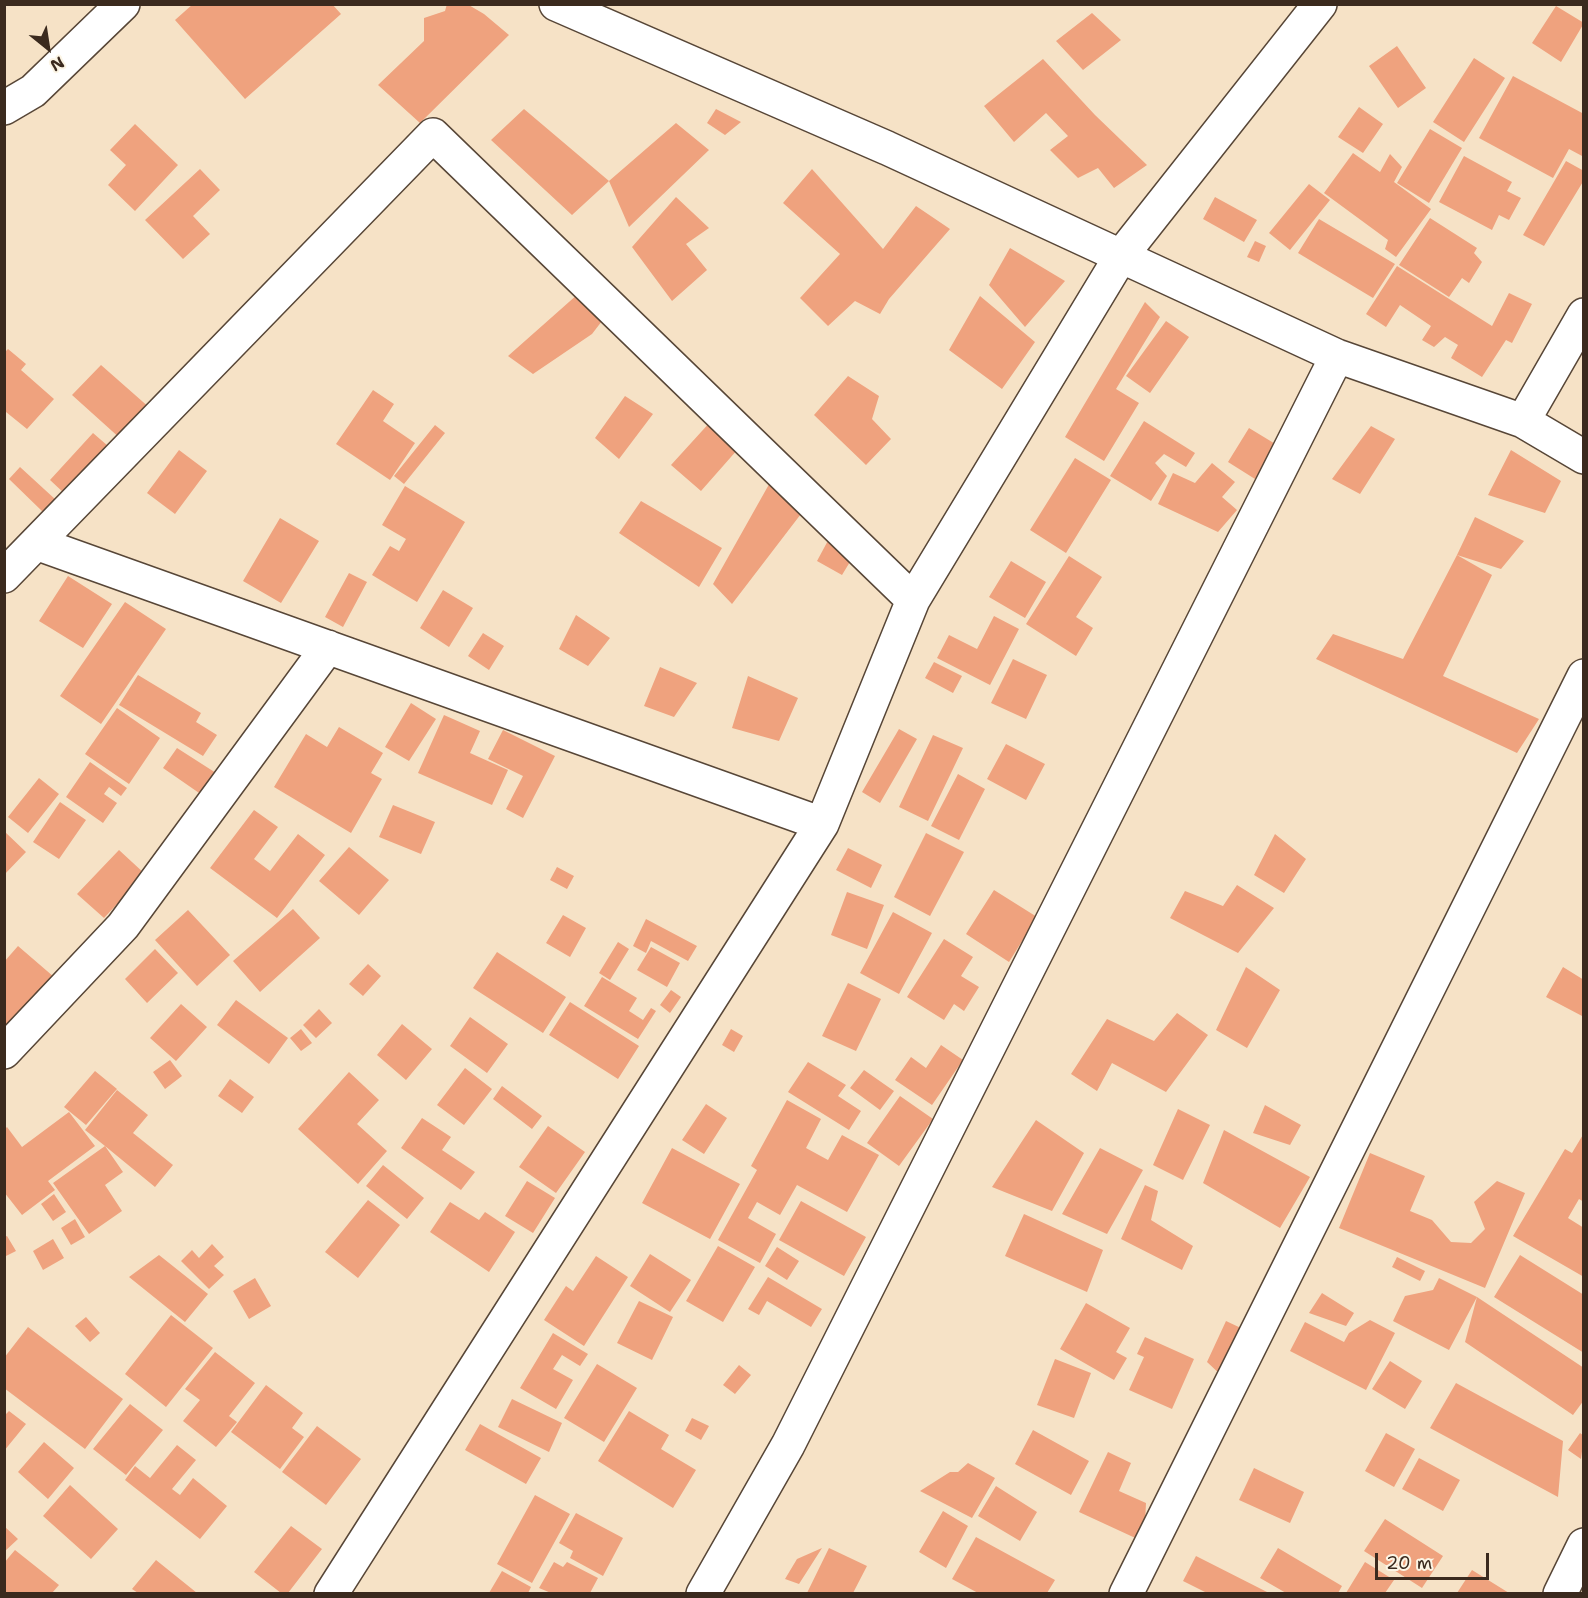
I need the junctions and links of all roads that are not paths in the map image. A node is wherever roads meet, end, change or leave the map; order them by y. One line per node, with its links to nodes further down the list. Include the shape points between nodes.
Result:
1 (123, 4): 4 (street, via 33,91)
2 (556, 4): 5 (street, via 887,148)
3 (1320, 4): 5 (street)
4 (4, 108)
5 (1121, 256): 7 (street); 12 (street)
6 (1584, 315): 8 (street)
7 (1337, 356): 8 (street); 19 (street, via 788,1445)
8 (1523, 420): 9 (street)
9 (1584, 458)
10 (36, 543): 11 (street); 12 (street, via 433,135); 13 (street)
11 (4, 576)
12 (913, 600): 15 (street)
13 (328, 647): 15 (street); 16 (street, via 123,926)
14 (1584, 676): 20 (street)
15 (822, 824): 18 (street)
16 (4, 1052)
17 (1584, 1545): 21 (street)
18 (331, 1593)
19 (703, 1593)
20 (1126, 1593)
21 (1560, 1593)

